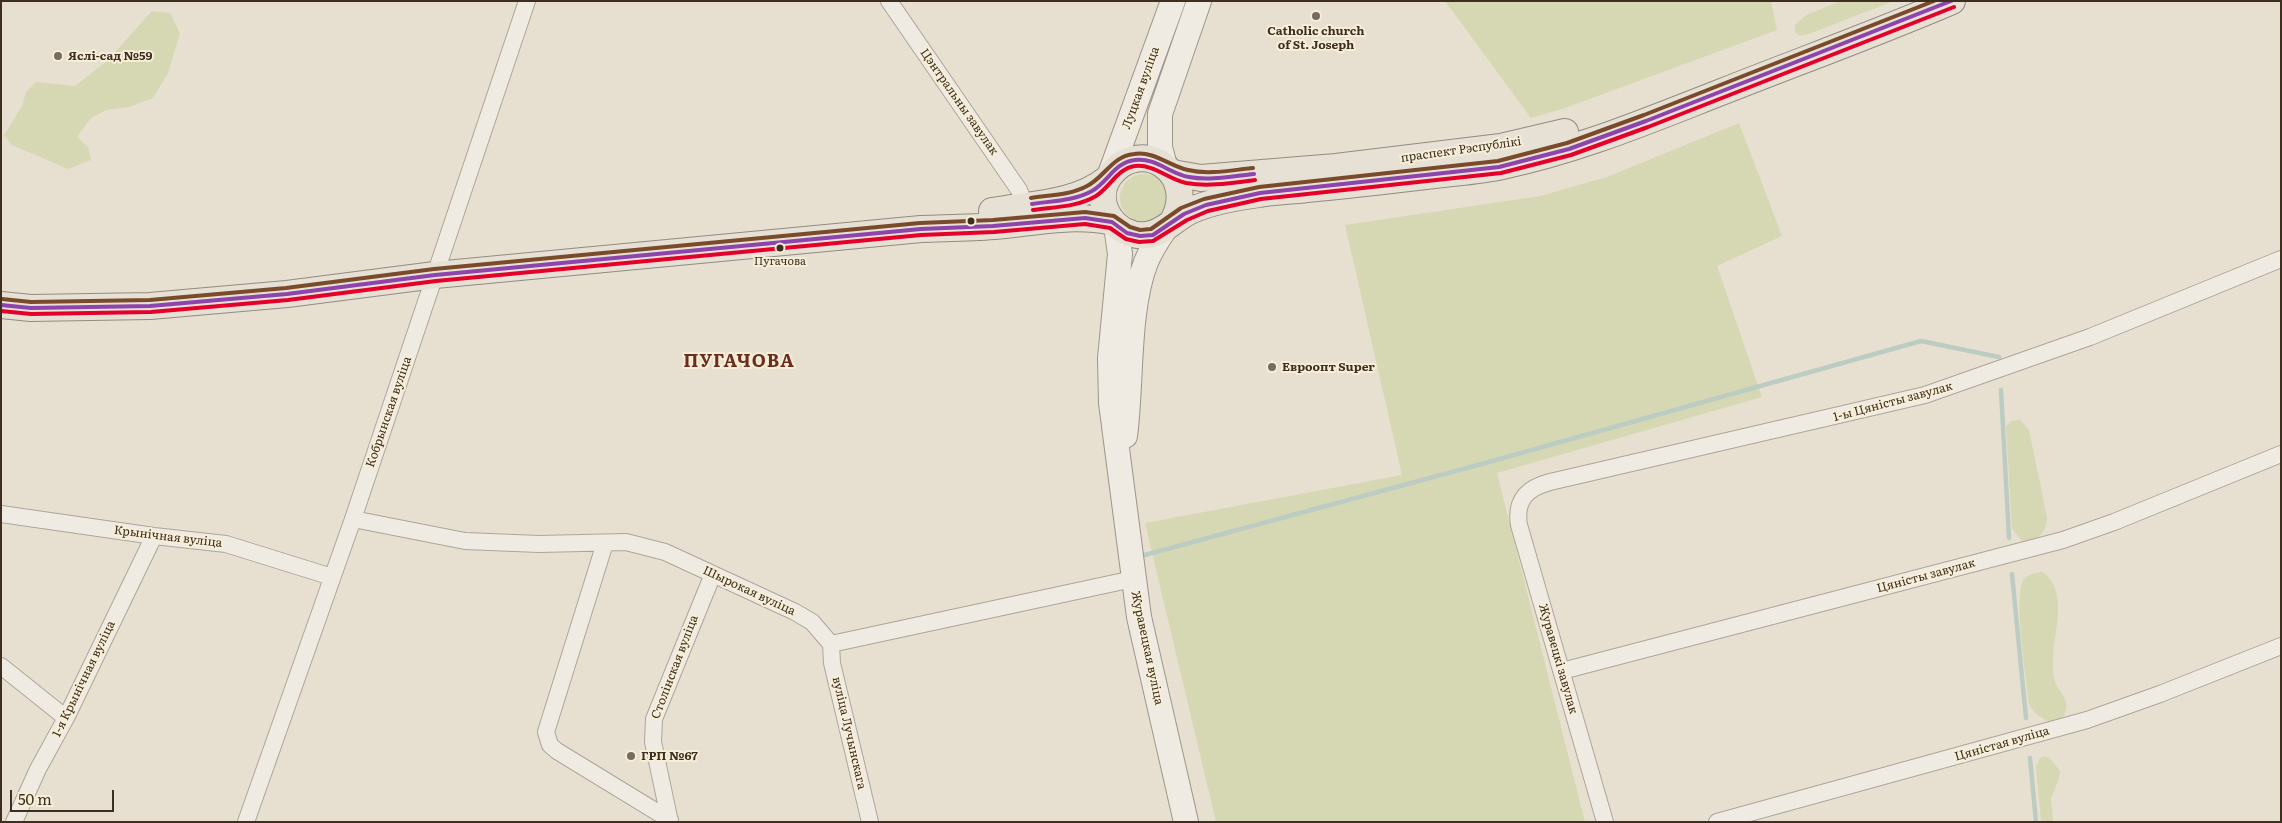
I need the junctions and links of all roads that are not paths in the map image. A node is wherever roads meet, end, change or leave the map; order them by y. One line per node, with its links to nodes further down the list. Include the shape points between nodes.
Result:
1 (527, 1): 14 (street, Кобрынская вуліца)
2 (889, 1): 9 (street, Цэнтральны завулак, via 1020,190)
3 (1173, 1): 8 (street, Луцкая вуліца)
4 (1199, 1): 7 (street, Луцкая вуліца, via 1160,114 1160,146)
5 (1906, 1): 7 (main road, праспект Рэспублікі, via 1613,117 1567,132 1501,147 1336,167 1201,178)
6 (1952, 1): 11 (main road, праспект Рэспублікі, via 1646,122 1560,151 1499,167 1260,193 1206,205)
7 (1169, 170): 8 (main road, праспект Рэспублікі, via 1154,160 1142,158 1119,166); 11 (main road, via 1179,185 1181,197 1179,210)
8 (1109, 177): 9 (main road, праспект Рэспублікі, via 1081,195); 10 (main road, via 1103,201)
9 (1025, 205): 12 (main road, праспект Рэспублікі)
10 (1114, 224): 11 (main road, праспект Рэспублікі, via 1127,233 1140,236 1153,235); 12 (main road, праспект Рэспублікі, via 1095,218 1076,218); 17 (street, Журавецкая вуліца, via 1120,254 1110,358 1111,403)
11 (1169, 225): 17 (street, Журавецкая вуліца, via 1145,263 1138,291)
12 (921, 229): 14 (main road)
13 (2281, 259): 18 (street, 1-ы Цяністы завулак, via 2090,337 1925,395 1542,484)
14 (435, 275): 15 (main road, via 287,294 150,306 30,308); 20 (street, Кобрынская вуліца)
15 (1, 305)
16 (2281, 454): 29 (street, Цяністы завулак, via 2063,540)
17 (1120, 473): 25 (street, Журавецкая вуліца)
18 (1522, 497): 29 (street, Журавецкі завулак, via 1518,509 1519,525)
19 (1, 514): 21 (street, Крынічная вуліца)
20 (353, 519): 22 (street, Шырокая вуліца, via 465,541); 24 (street, Кобрынская вуліца)
21 (154, 536): 24 (street, Крынічная вуліца, via 226,544); 30 (street, 1-я Крынічная вуліца)
22 (605, 543): 23 (street, Шырокая вуліца, via 626,542 652,548); 31 (street, via 546,732 557,751)
23 (712, 574): 26 (street, Шырокая вуліца, via 803,617); 31 (street, Столінская вуліца, via 654,719 653,742)
24 (332, 577): 33 (street, Кобрынская вуліца)
25 (1133, 579): 26 (street); 35 (street, Журавецкая вуліца)
26 (831, 644): 34 (street, вуліца Лучынскага, via 832,662)
27 (2281, 646): 37 (street, Цяністая вуліца, via 2086,720)
28 (1, 666): 30 (street)
29 (1562, 671): 36 (street, Журавецкі завулак)
30 (66, 718): 32 (street, 1-я Крынічная вуліца)
31 (670, 821)
32 (14, 822)
33 (246, 822)
34 (870, 822)
35 (1186, 822)
36 (1605, 822)
37 (1717, 822)

